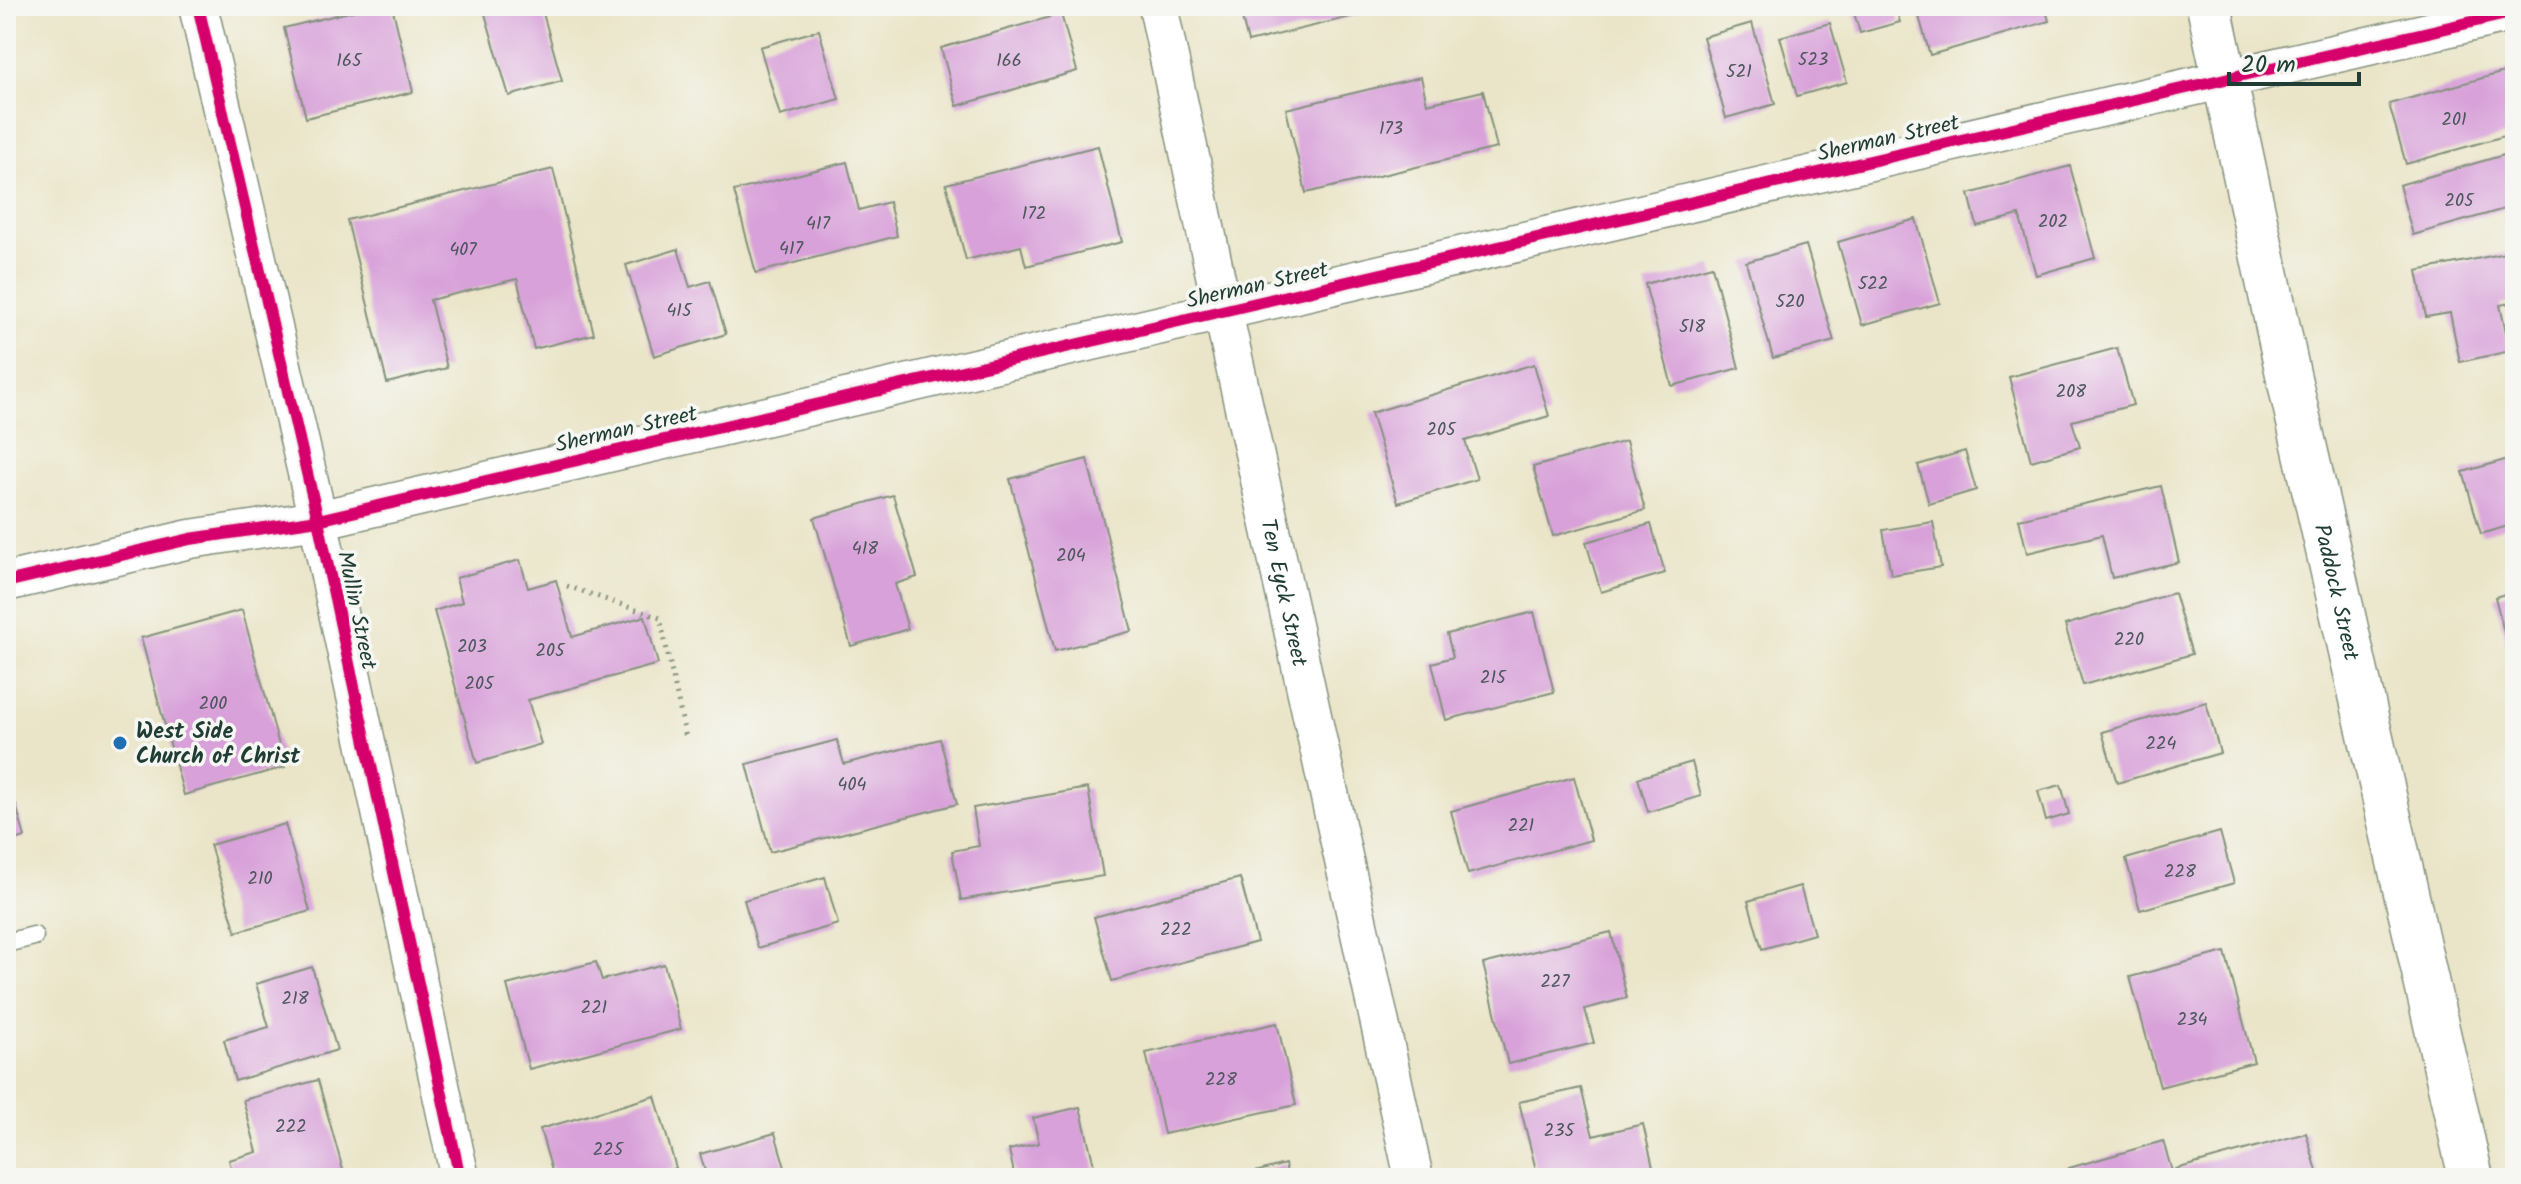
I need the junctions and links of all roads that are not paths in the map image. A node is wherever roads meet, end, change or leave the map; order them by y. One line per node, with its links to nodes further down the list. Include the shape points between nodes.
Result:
1 (198, 6): 7 (street, Mullin Street)
2 (1158, 6): 6 (street, Ten Eyck Street)
3 (2209, 6): 5 (main road, Paddock Street)
4 (2515, 12): 5 (street, Sherman Street)
5 (2227, 79): 6 (street, Sherman Street); 13 (main road, Paddock Street, via 2288,374)
6 (1223, 312): 7 (street, Sherman Street); 12 (street, Ten Eyck Street)
7 (318, 520): 8 (street, Sherman Street, via 190,539); 11 (street, Mullin Street)
8 (6, 582)
9 (34, 936): 10 (lane)
10 (6, 943)
11 (460, 1178)
12 (1414, 1178)
13 (2471, 1178)

